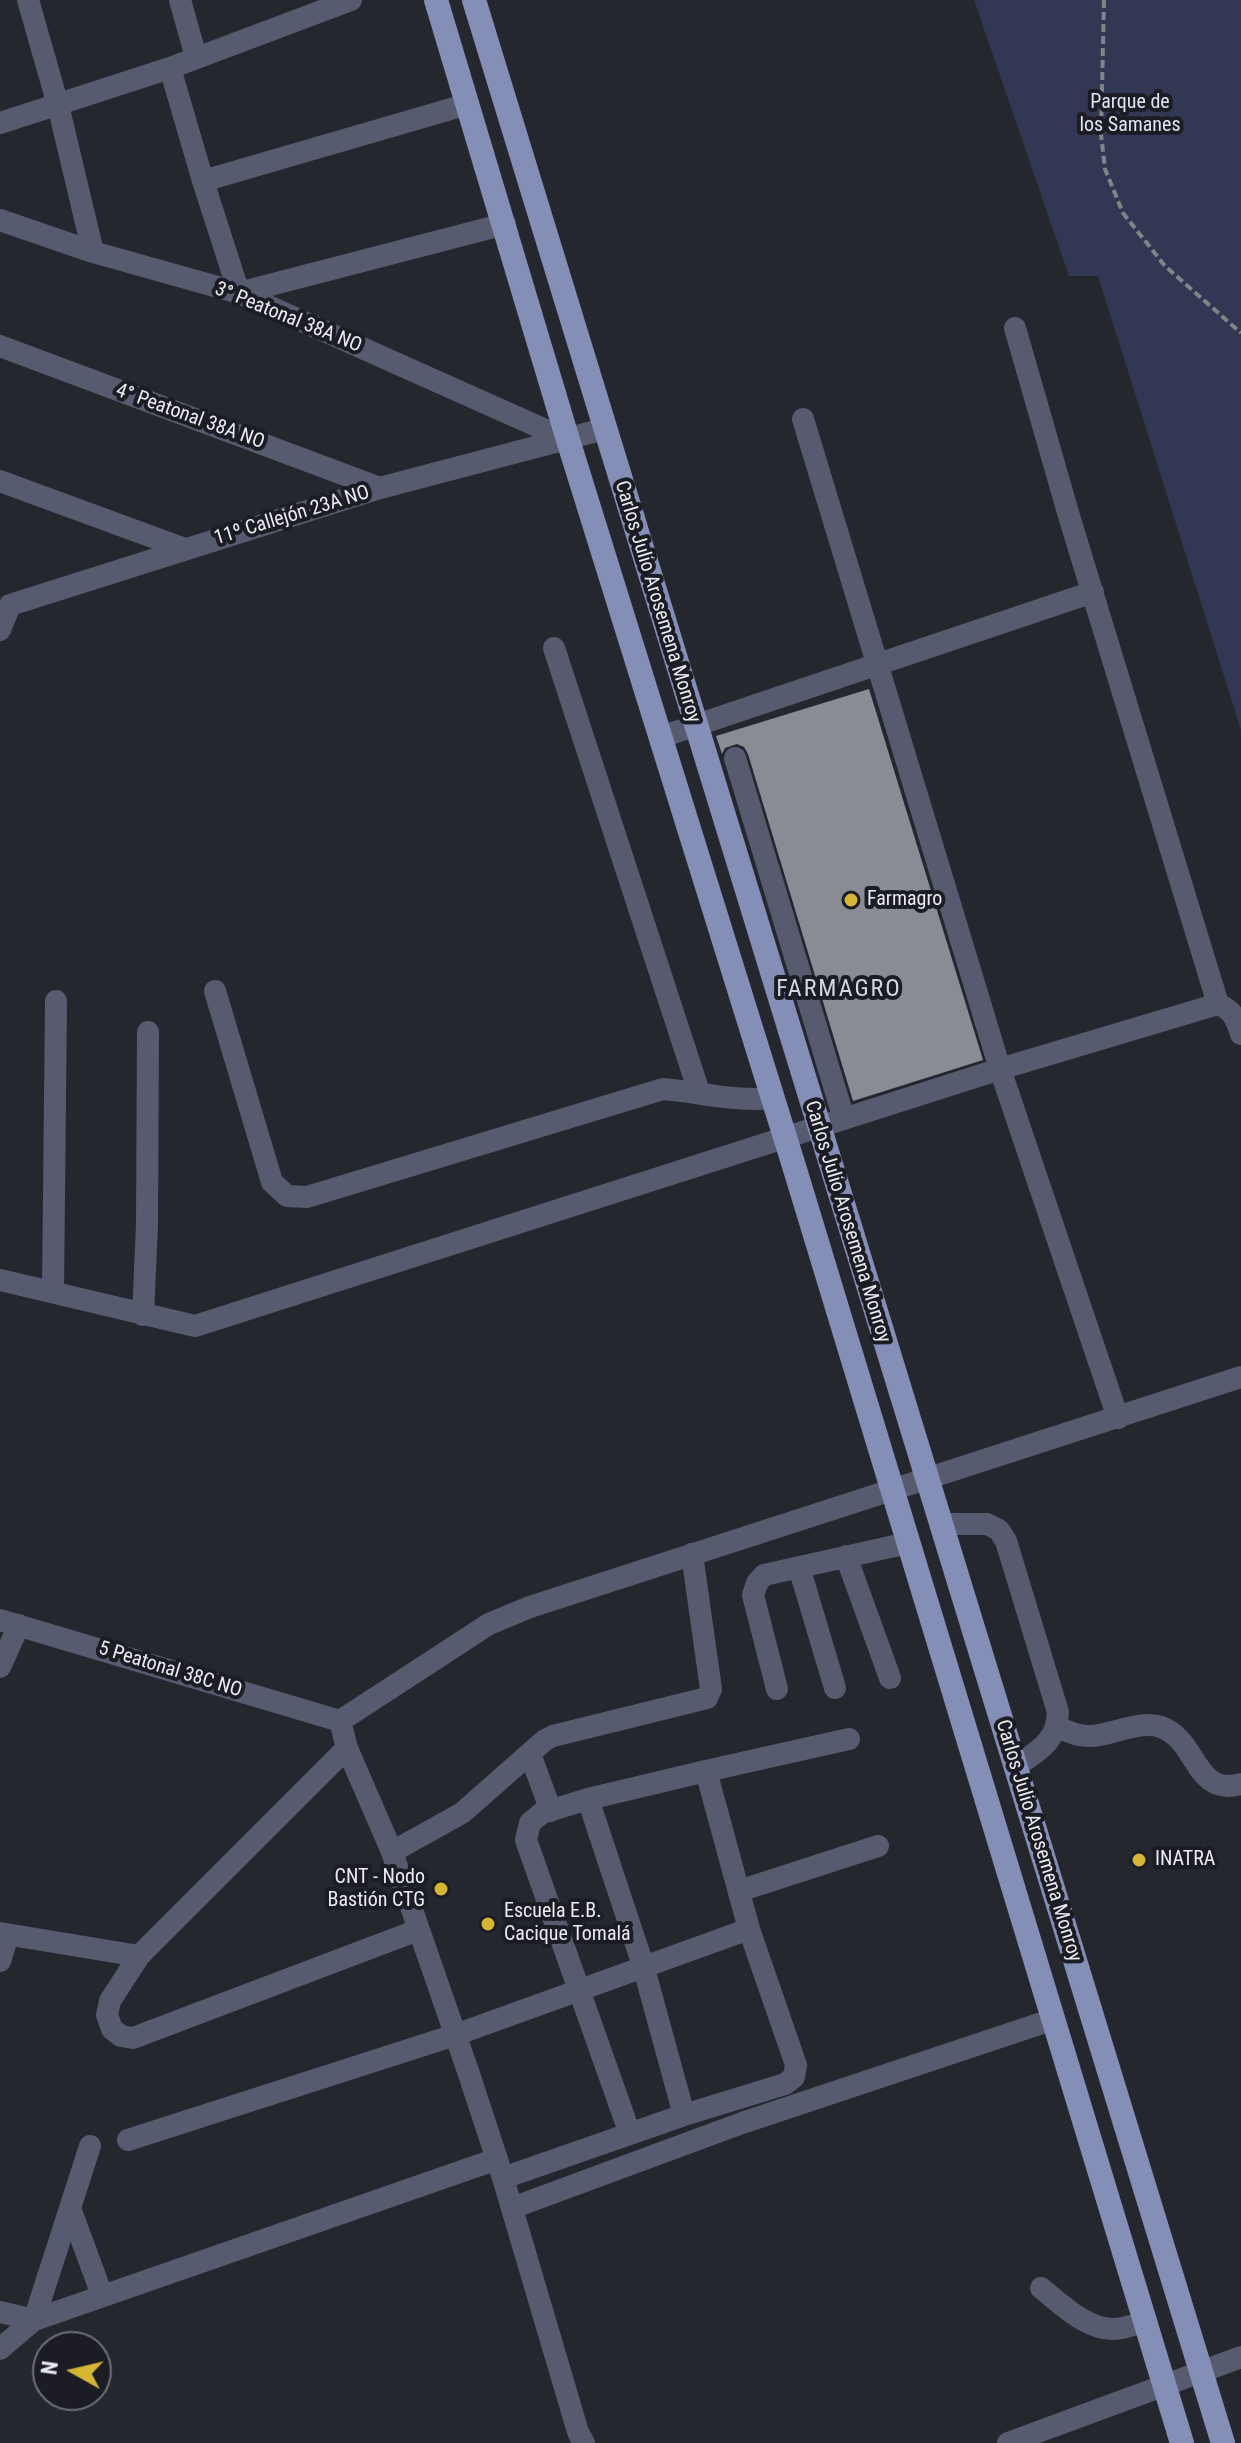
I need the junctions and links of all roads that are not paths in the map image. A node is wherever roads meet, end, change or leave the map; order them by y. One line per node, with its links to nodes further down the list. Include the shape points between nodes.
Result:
1 (28, 0): 9 (street)
2 (180, 0): 6 (street)
3 (351, 0): 6 (street)
4 (436, 0): 8 (main road, Carlos Julio Arosemena Monroy)
5 (474, 0): 19 (main road, Carlos Julio Arosemena Monroy)
6 (196, 57): 7 (street)
7 (170, 68): 9 (street); 11 (street)
8 (468, 104): 11 (street); 13 (main road, Carlos Julio Arosemena Monroy)
9 (58, 105): 10 (street); 14 (street)
10 (0, 123)
11 (203, 181): 15 (street)
12 (0, 220): 14 (street, 3° Peatonal 38A NO)
13 (505, 224): 15 (street); 20 (main road, Carlos Julio Arosemena Monroy)
14 (93, 252): 15 (street, 3° Peatonal 38A NO)
15 (239, 293): 20 (street, 3° Peatonal 38A NO)
16 (1015, 328): 24 (street)
17 (0, 346): 22 (street, 4° Peatonal 38A NO)
18 (803, 419): 28 (street)
19 (604, 429): 20 (street, 11º Callejón 23A NO); 29 (main road, Carlos Julio Arosemena Monroy)
20 (568, 440): 22 (street, 11º Callejón 23A NO); 30 (main road, Carlos Julio Arosemena Monroy)
21 (0, 481): 23 (street)
22 (380, 488): 23 (street, 11º Callejón 23A NO)
23 (185, 549): 25 (street, 11º Callejón 23A NO)
24 (1093, 592): 28 (street); 34 (street)
25 (5, 603): 26 (street, 11º Callejón 23A NO)
26 (0, 630)
27 (554, 648): 38 (street)
28 (878, 666): 29 (street); 37 (street)
29 (695, 725): 30 (street); 41 (main road, Carlos Julio Arosemena Monroy)
30 (661, 737): 39 (main road, Carlos Julio Arosemena Monroy)
31 (735, 758): 40 (street)
32 (215, 991): 38 (street, via 272,1182 287,1196 307,1197 663,1089)
33 (56, 1001): 44 (street)
34 (1218, 1004): 36 (street, via 1235,1016); 37 (street)
35 (148, 1032): 45 (street)
36 (1241, 1034)
37 (1000, 1069): 40 (street); 47 (street)
38 (699, 1092): 39 (street, via 748,1101)
39 (772, 1098): 42 (main road, Carlos Julio Arosemena Monroy)
40 (844, 1119): 41 (street)
41 (818, 1127): 42 (street); 48 (main road, Carlos Julio Arosemena Monroy)
42 (784, 1138): 45 (street, via 195,1326); 49 (main road, Carlos Julio Arosemena Monroy)
43 (0, 1280): 44 (street)
44 (53, 1292): 45 (street)
45 (143, 1315)
46 (1241, 1377): 47 (street)
47 (1118, 1418): 48 (street)
48 (926, 1478): 49 (street); 50 (main road, Carlos Julio Arosemena Monroy)
49 (891, 1489): 51 (main road, Carlos Julio Arosemena Monroy); 52 (street)
50 (941, 1524): 61 (street, via 987,1524 1006,1541 1058,1712); 65 (main road, Carlos Julio Arosemena Monroy)
51 (908, 1543): 53 (street); 80 (main road, Carlos Julio Arosemena Monroy)
52 (692, 1554): 60 (street, via 489,1624); 64 (street, via 711,1689 707,1698 553,1736)
53 (846, 1556): 54 (street); 57 (street)
54 (799, 1567): 58 (street); 59 (street, via 764,1575 753,1595)
55 (10, 1623): 56 (street); 60 (street, 5 Peatonal 38C NO)
56 (0, 1667)
57 (890, 1678)
58 (835, 1688)
59 (777, 1689)
60 (340, 1721): 63 (street)
61 (1057, 1727): 65 (street); 67 (street, via 1092,1737 1159,1726 1172,1732 1215,1785)
62 (849, 1739): 66 (street)
63 (347, 1748): 71 (street); 76 (street)
64 (530, 1754): 69 (street); 71 (street, via 462,1813)
65 (1015, 1767): 96 (main road, Carlos Julio Arosemena Monroy)
66 (706, 1771): 68 (street); 72 (street)
67 (1241, 1784)
68 (588, 1799): 69 (street); 78 (street)
69 (551, 1811): 79 (street, via 530,1823 526,1840)
70 (878, 1846): 72 (street)
71 (392, 1852): 74 (street)
72 (739, 1891): 73 (street)
73 (749, 1929): 78 (street); 82 (street, via 796,2065 794,2077)
74 (418, 1930): 76 (street, via 133,2038 112,2029 107,2015 110,2001); 81 (street)
75 (4, 1934): 76 (street); 77 (street)
76 (139, 1956)
77 (0, 1961)
78 (643, 1965): 79 (street); 82 (street)
79 (578, 1989): 81 (street); 83 (street)
80 (1054, 2019): 88 (street, via 742,2123); 93 (main road, Carlos Julio Arosemena Monroy)
81 (455, 2035): 84 (street); 86 (street)
82 (684, 2115): 83 (street)
83 (630, 2134): 86 (street)
84 (128, 2140)
85 (90, 2146): 87 (street)
86 (500, 2168): 88 (street); 90 (street)
87 (70, 2208): 90 (street); 92 (street)
88 (512, 2208): 98 (street)
89 (1041, 2288): 93 (street, via 1099,2328)
90 (102, 2295): 92 (street)
91 (0, 2312): 92 (street)
92 (34, 2320): 94 (street)
93 (1146, 2321): 97 (main road, Carlos Julio Arosemena Monroy)
94 (0, 2349)
95 (1241, 2357): 96 (street)
96 (1202, 2371): 97 (street); 101 (main road, Carlos Julio Arosemena Monroy)
97 (1164, 2386): 99 (street); 100 (main road, Carlos Julio Arosemena Monroy)
98 (584, 2443)
99 (1008, 2443)
100 (1182, 2443)
101 (1223, 2443)

